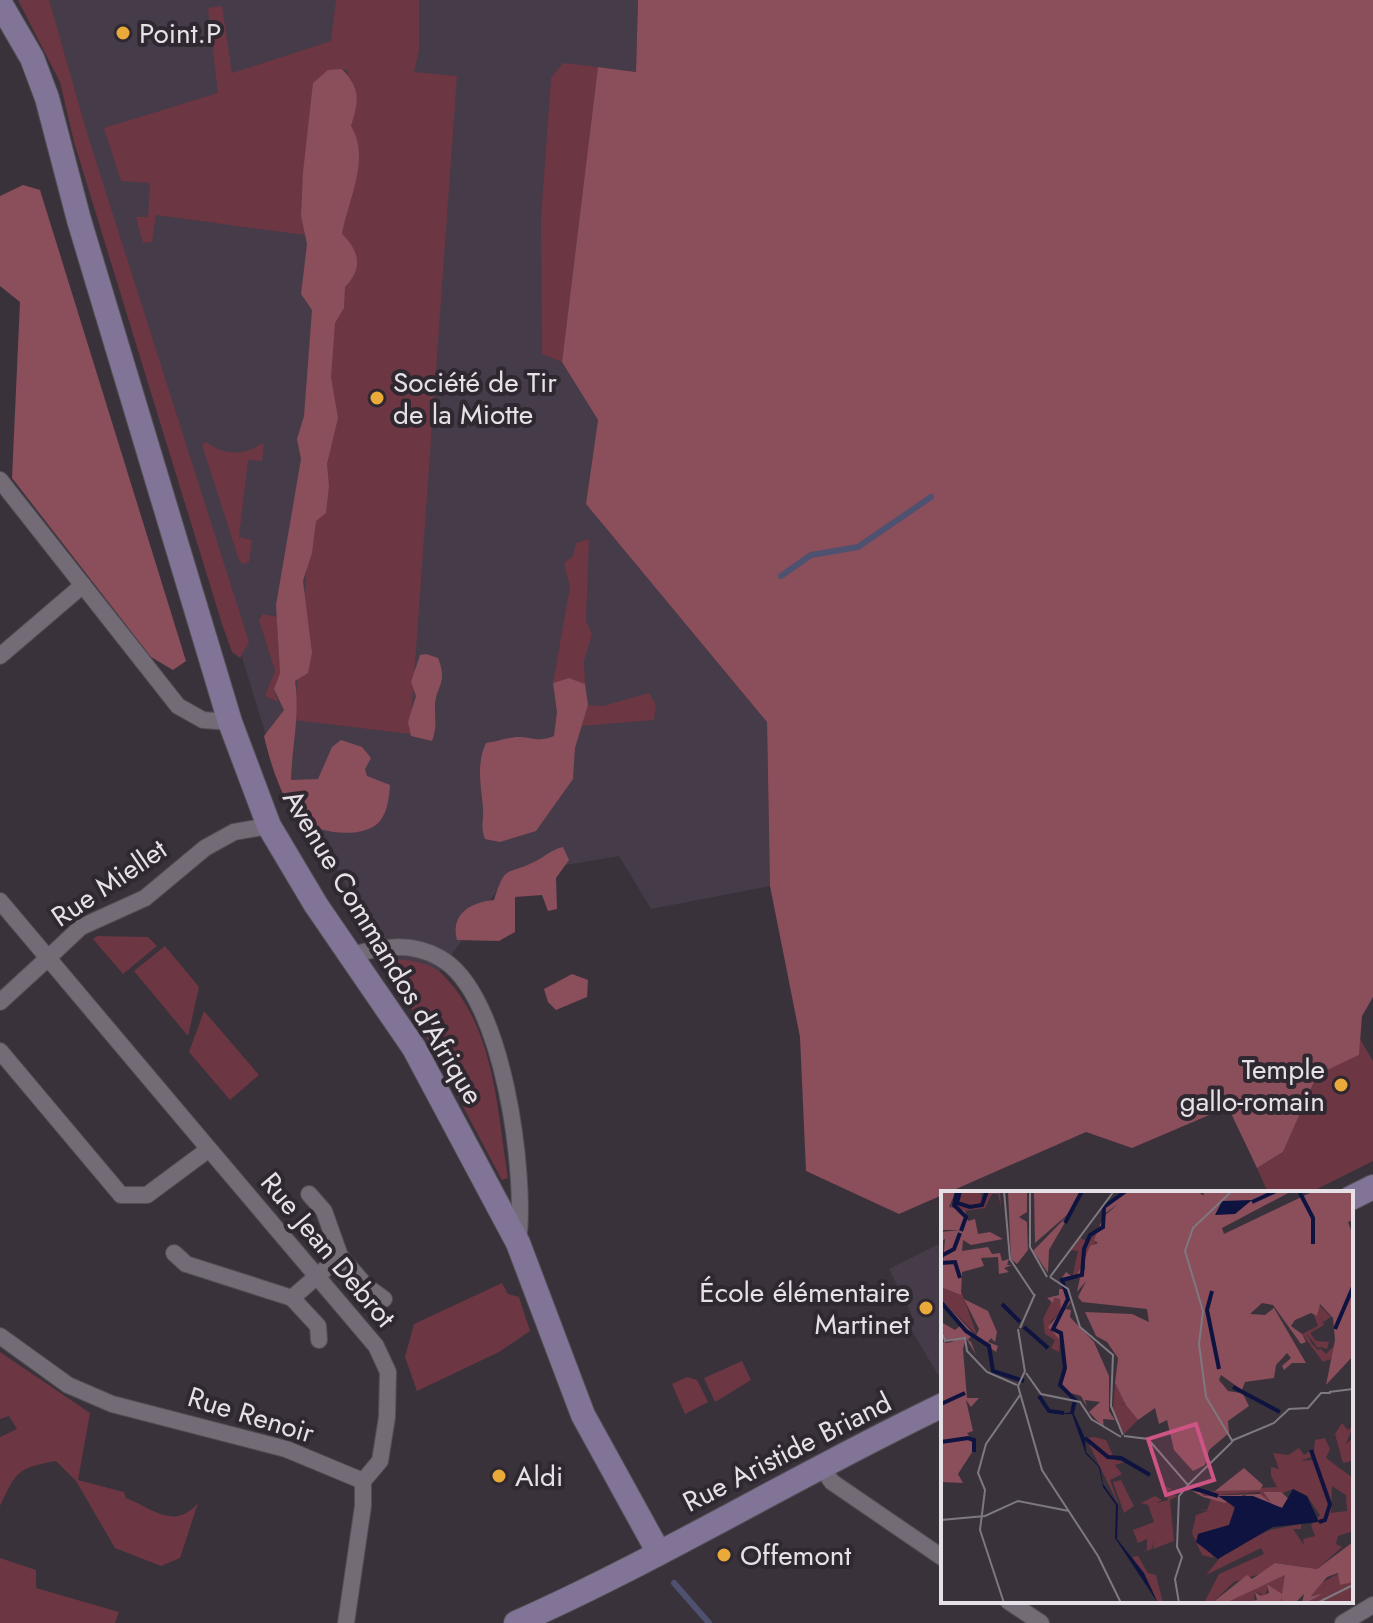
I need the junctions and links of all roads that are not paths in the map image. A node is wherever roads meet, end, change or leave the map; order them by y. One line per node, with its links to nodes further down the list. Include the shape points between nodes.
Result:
1 (0, 3): 3 (main road, via 32,58)
2 (0, 31): 3 (main road, via 18,61)
3 (72, 194): 7 (main road, Avenue Commandos d'Afrique)
4 (0, 480): 5 (street)
5 (83, 585): 6 (street); 7 (street, via 178,706 203,720)
6 (0, 656)
7 (230, 722): 8 (main road, Avenue Commandos d'Afrique)
8 (269, 826): 10 (main road, Avenue Commandos d'Afrique); 11 (street, Rue Miellet, via 234,832 205,848 145,898 81,927)
9 (0, 901): 11 (street, Rue Miellet)
10 (351, 955): 18 (main road, Avenue Commandos d'Afrique, via 414,1048); 18 (street, via 387,945 416,949 441,958 468,987 503,1069 520,1181)
11 (48, 958): 12 (street); 14 (street, Rue Jean Debrot)
12 (0, 1002)
13 (0, 1051): 14 (street, via 121,1195 147,1195)
14 (209, 1149): 21 (street, Rue Jean Debrot)
15 (1373, 1187): 17 (main road)
16 (309, 1194): 20 (street, via 324,1211)
17 (1353, 1197)
18 (518, 1243): 29 (main road, Avenue Commandos d'Afrique, via 583,1415)
19 (174, 1253): 22 (street, via 186,1264)
20 (340, 1256): 21 (street); 23 (street)
21 (317, 1276): 22 (street); 28 (street, Rue Jean Debrot, via 376,1346 388,1372 380,1461)
22 (292, 1298): 25 (street, via 318,1326)
23 (384, 1299)
24 (0, 1336): 28 (street, Rue Renoir, via 68,1385 112,1404 286,1449)
25 (319, 1340)
26 (941, 1406): 27 (main road, Rue Aristide Briand)
27 (822, 1468): 29 (main road, Rue Aristide Briand); 30 (street, via 832,1482)
28 (363, 1481): 33 (street)
29 (659, 1553): 34 (main road, Rue Aristide Briand)
30 (941, 1557)
31 (1011, 1603): 35 (street)
32 (1373, 1605): 36 (street)
33 (346, 1623)
34 (516, 1623)
35 (1041, 1623)
36 (1343, 1623)

